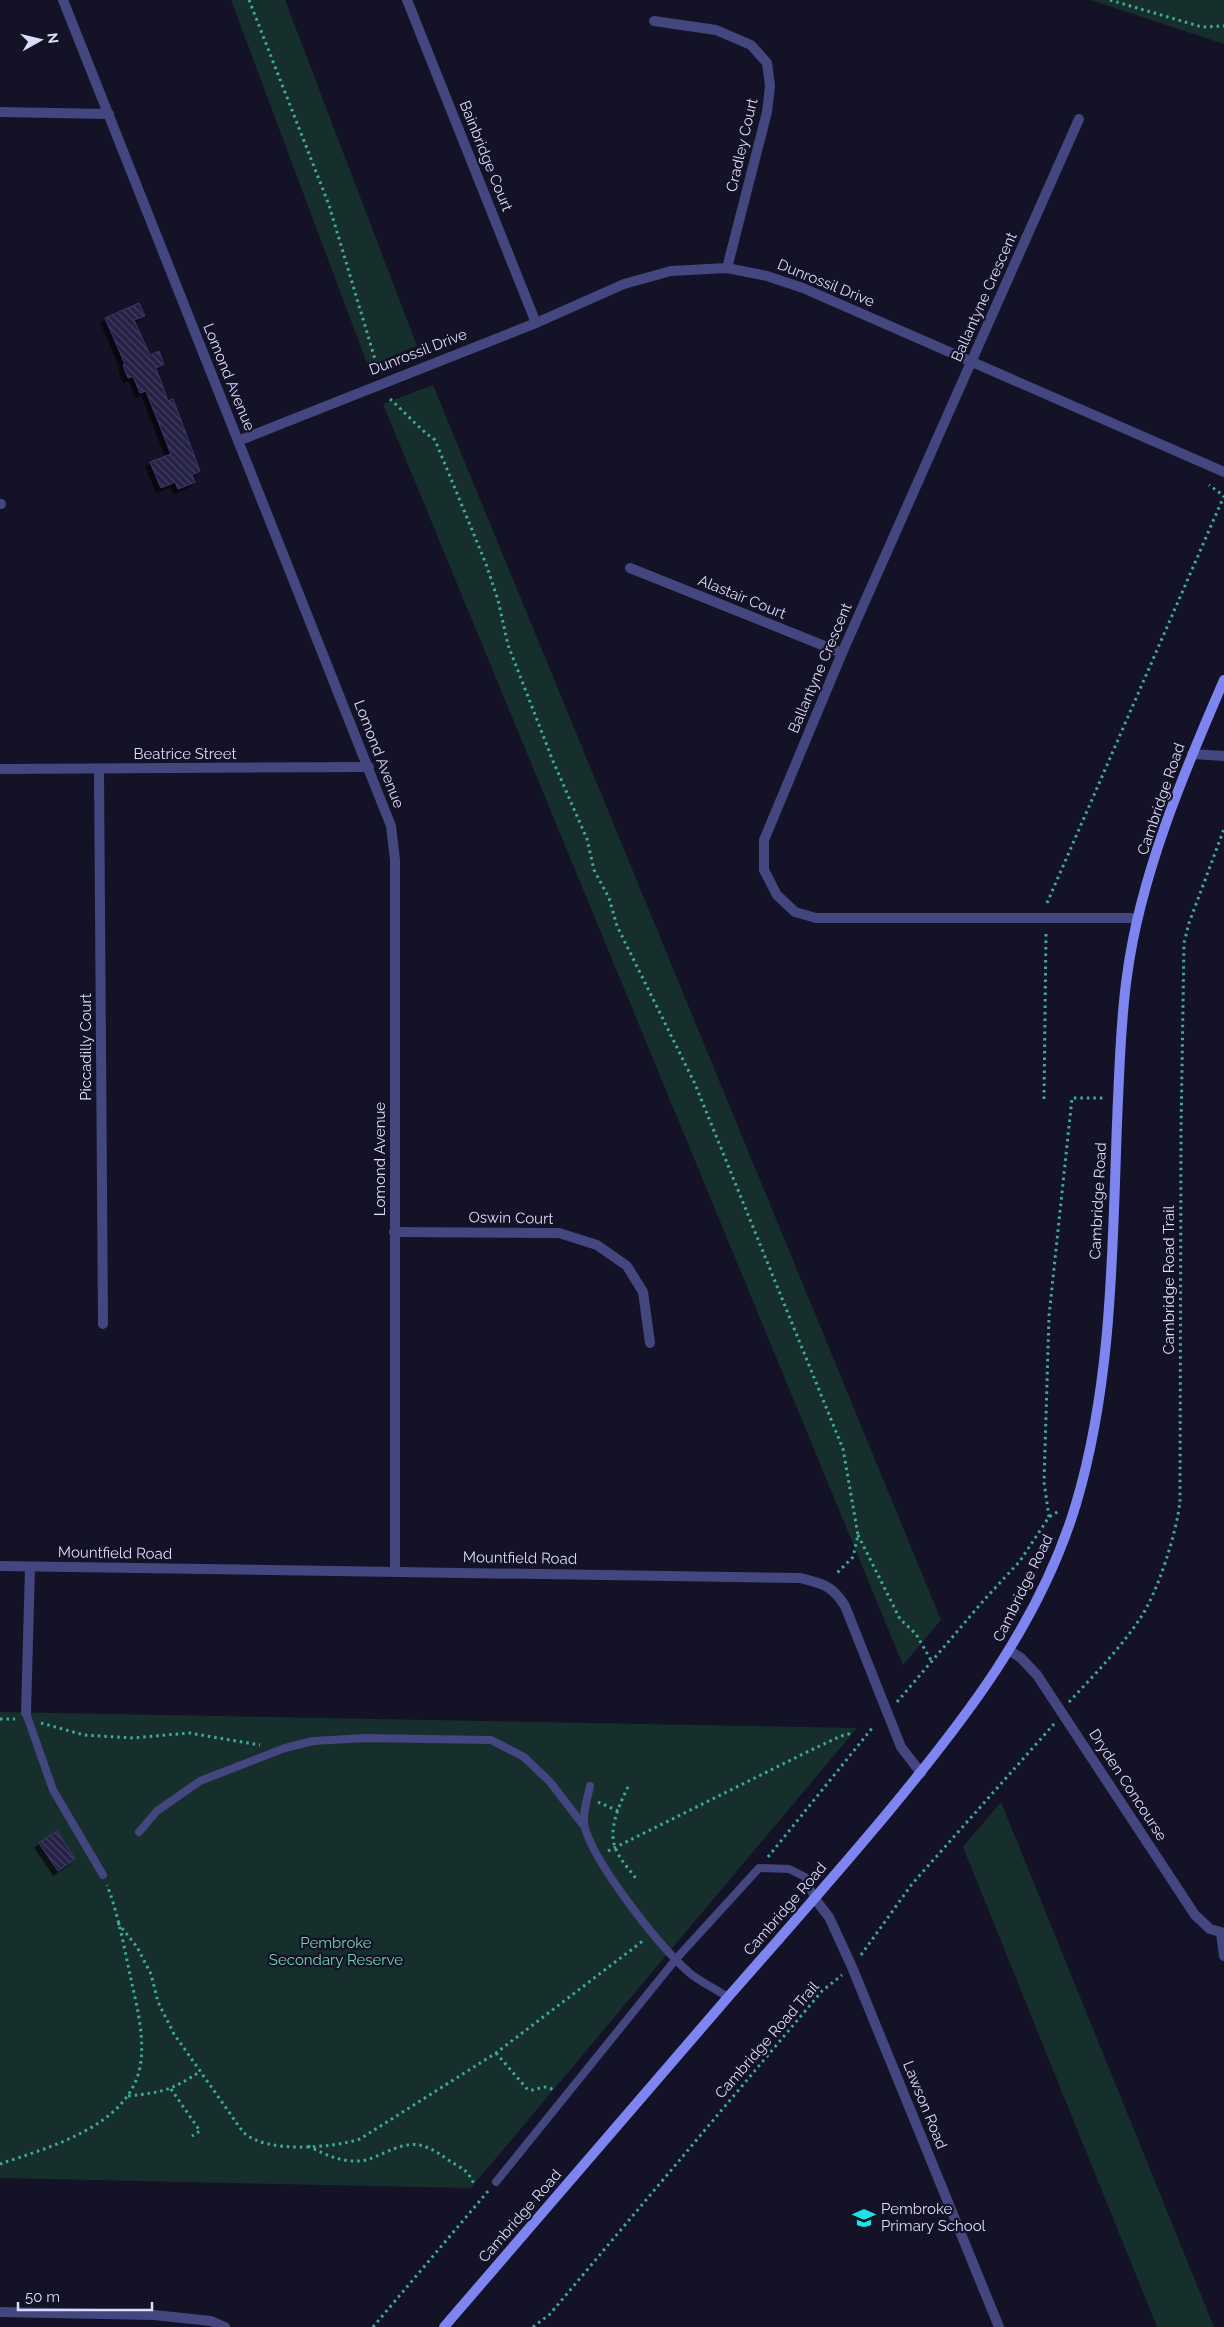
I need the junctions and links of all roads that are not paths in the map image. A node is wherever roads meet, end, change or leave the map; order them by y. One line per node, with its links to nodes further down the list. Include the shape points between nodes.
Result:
1 (63, 0): 5 (street, Lomond Avenue)
2 (407, 0): 8 (street, Bainbridge Court)
3 (654, 21): 7 (street, Cradley Court, via 716,30 750,44 767,63 770,86 767,112)
4 (0, 112): 5 (street)
5 (109, 114): 10 (street, Lomond Avenue)
6 (1078, 119): 9 (street, Ballantyne Crescent)
7 (727, 268): 8 (street, Dunrossil Drive, via 671,271 634,282); 9 (street, Dunrossil Drive, via 803,288)
8 (536, 323): 10 (street, Dunrossil Drive)
9 (971, 361): 11 (street, Dunrossil Drive); 13 (street, Ballantyne Crescent)
10 (238, 441): 17 (street, Lomond Avenue)
11 (1224, 472)
12 (630, 568): 13 (street, Alastair Court)
13 (842, 653): 20 (street, Ballantyne Crescent, via 764,840 764,870 776,895 795,912 816,918)
14 (1224, 680): 15 (main road, Cambridge Road)
15 (1192, 754): 16 (street); 20 (main road, Cambridge Road)
16 (1224, 756)
17 (370, 767): 19 (street, Beatrice Street); 21 (street, Lomond Avenue, via 391,826 394,860)
18 (0, 769): 19 (street, Beatrice Street)
19 (99, 770): 22 (street, Piccadilly Court)
20 (1137, 918): 27 (main road, Cambridge Road, via 1127,976 1104,1365 1091,1440 1076,1502 1046,1581)
21 (394, 1232): 23 (street, Oswin Court, via 559,1233 598,1245 627,1266 643,1292); 26 (street, Lomond Avenue)
22 (103, 1324)
23 (650, 1343)
24 (0, 1566): 25 (street, Mountfield Road)
25 (30, 1567): 26 (street, Mountfield Road); 28 (street)
26 (395, 1571): 29 (street, Mountfield Road, via 800,1578 826,1585 845,1606 901,1747)
27 (1009, 1650): 29 (main road, Cambridge Road, via 992,1679); 35 (street, Dryden Concourse, via 1022,1658 1037,1675 1195,1915 1210,1929)
28 (27, 1716): 33 (lane, via 53,1790)
29 (921, 1773): 34 (main road, Cambridge Road)
30 (590, 1786): 31 (lane)
31 (584, 1826): 32 (lane, via 550,1782 524,1757 491,1740 365,1738 313,1741 285,1748 200,1781 157,1811); 37 (lane, via 598,1856 653,1934)
32 (139, 1832)
33 (103, 1875)
34 (815, 1899): 37 (lane, via 805,1877 789,1869 759,1868); 38 (main road, Cambridge Road); 43 (street, Lawson Road, via 829,1917 852,1967)
35 (1223, 1933): 36 (street)
36 (1224, 1956)
37 (676, 1959): 38 (lane, via 694,1976); 39 (lane)
38 (728, 1997): 42 (main road, Cambridge Road)
39 (496, 2182)
40 (0, 2312): 41 (street, via 154,2315 211,2321)
41 (225, 2327)
42 (444, 2327)
43 (999, 2327)

